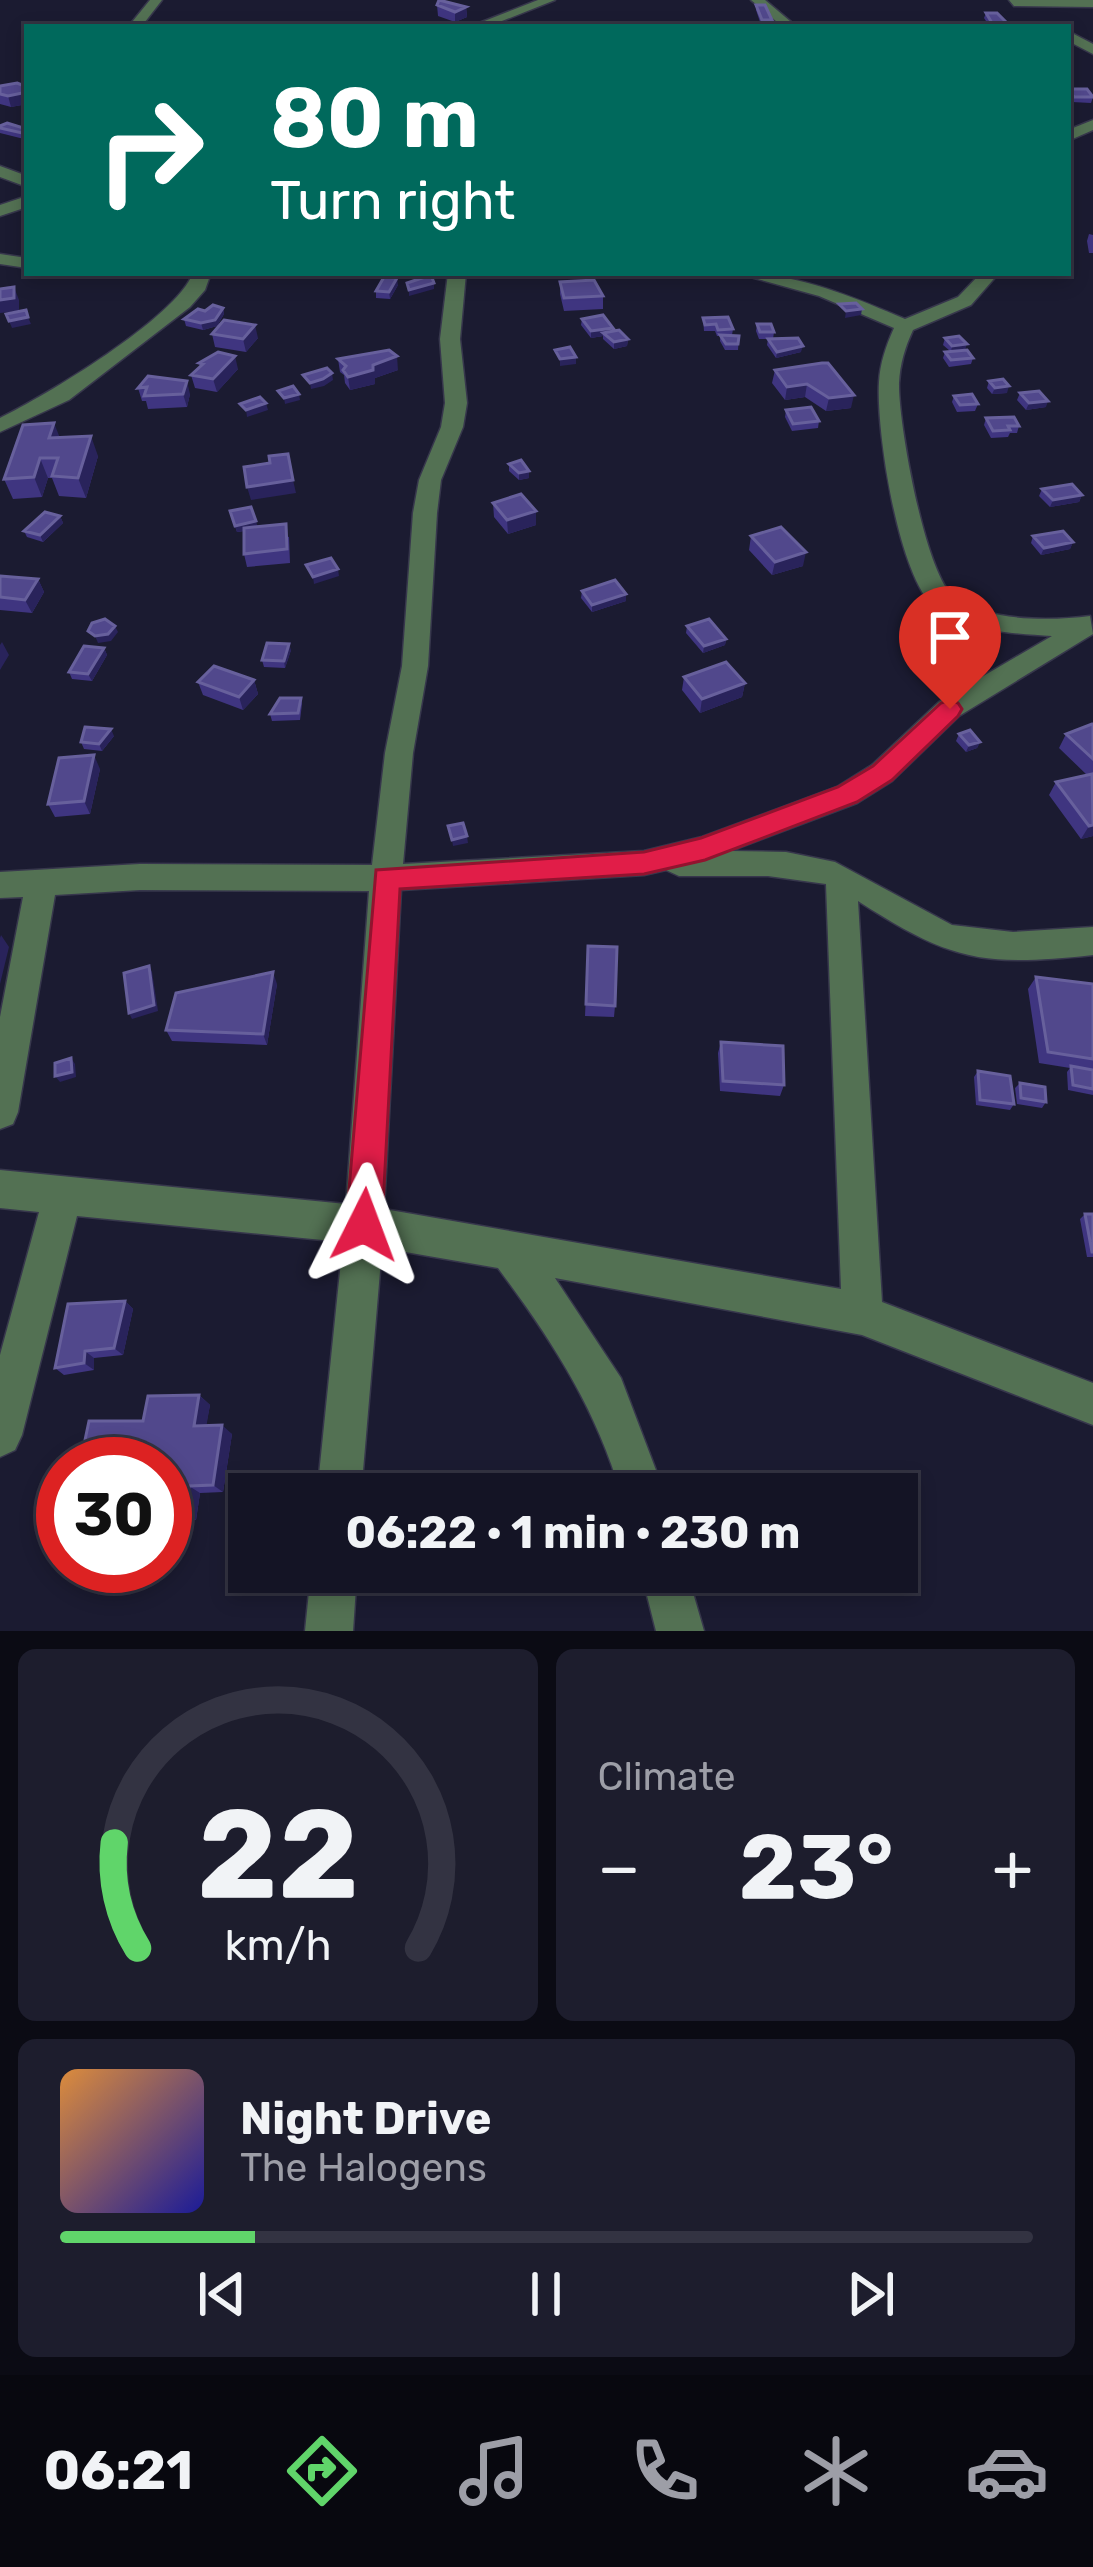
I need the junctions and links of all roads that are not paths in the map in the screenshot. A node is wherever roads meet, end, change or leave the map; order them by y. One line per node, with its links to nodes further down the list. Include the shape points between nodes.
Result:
1 (156, 0): 7 (street)
2 (549, 0): 8 (street)
3 (757, 0): 9 (street)
4 (1012, 1): 5 (street); 6 (street)
5 (1093, 3)
6 (1034, 15)
7 (136, 24)
8 (483, 24)
9 (787, 24)
10 (201, 276): 15 (street, via 182,303 92,375)
11 (457, 276): 18 (street, via 450,339 456,403 427,496 415,666)
12 (758, 276): 14 (street, via 825,292)
13 (988, 276): 14 (street, via 962,305)
14 (904, 326): 16 (street, via 891,353 889,397 928,585 959,613)
15 (0, 426)
16 (1089, 625): 17 (street, via 950,709 882,773 847,794)
17 (644, 863): 18 (street); 19 (street, via 821,870)
18 (386, 878): 21 (street); 26 (street)
19 (841, 879): 22 (street, via 957,940); 28 (street)
20 (0, 885): 21 (street)
21 (41, 886): 23 (street)
22 (1093, 941)
23 (0, 1112)
24 (0, 1189): 25 (street)
25 (62, 1198): 26 (street); 30 (street)
26 (364, 1225): 27 (street); 31 (street)
27 (508, 1250): 28 (street); 32 (street, via 582,1345)
28 (862, 1315): 29 (street)
29 (1093, 1404)
30 (0, 1435)
31 (341, 1473)
32 (638, 1473)
33 (332, 1593): 35 (street)
34 (670, 1593): 36 (street)
35 (329, 1631)
36 (680, 1631)

